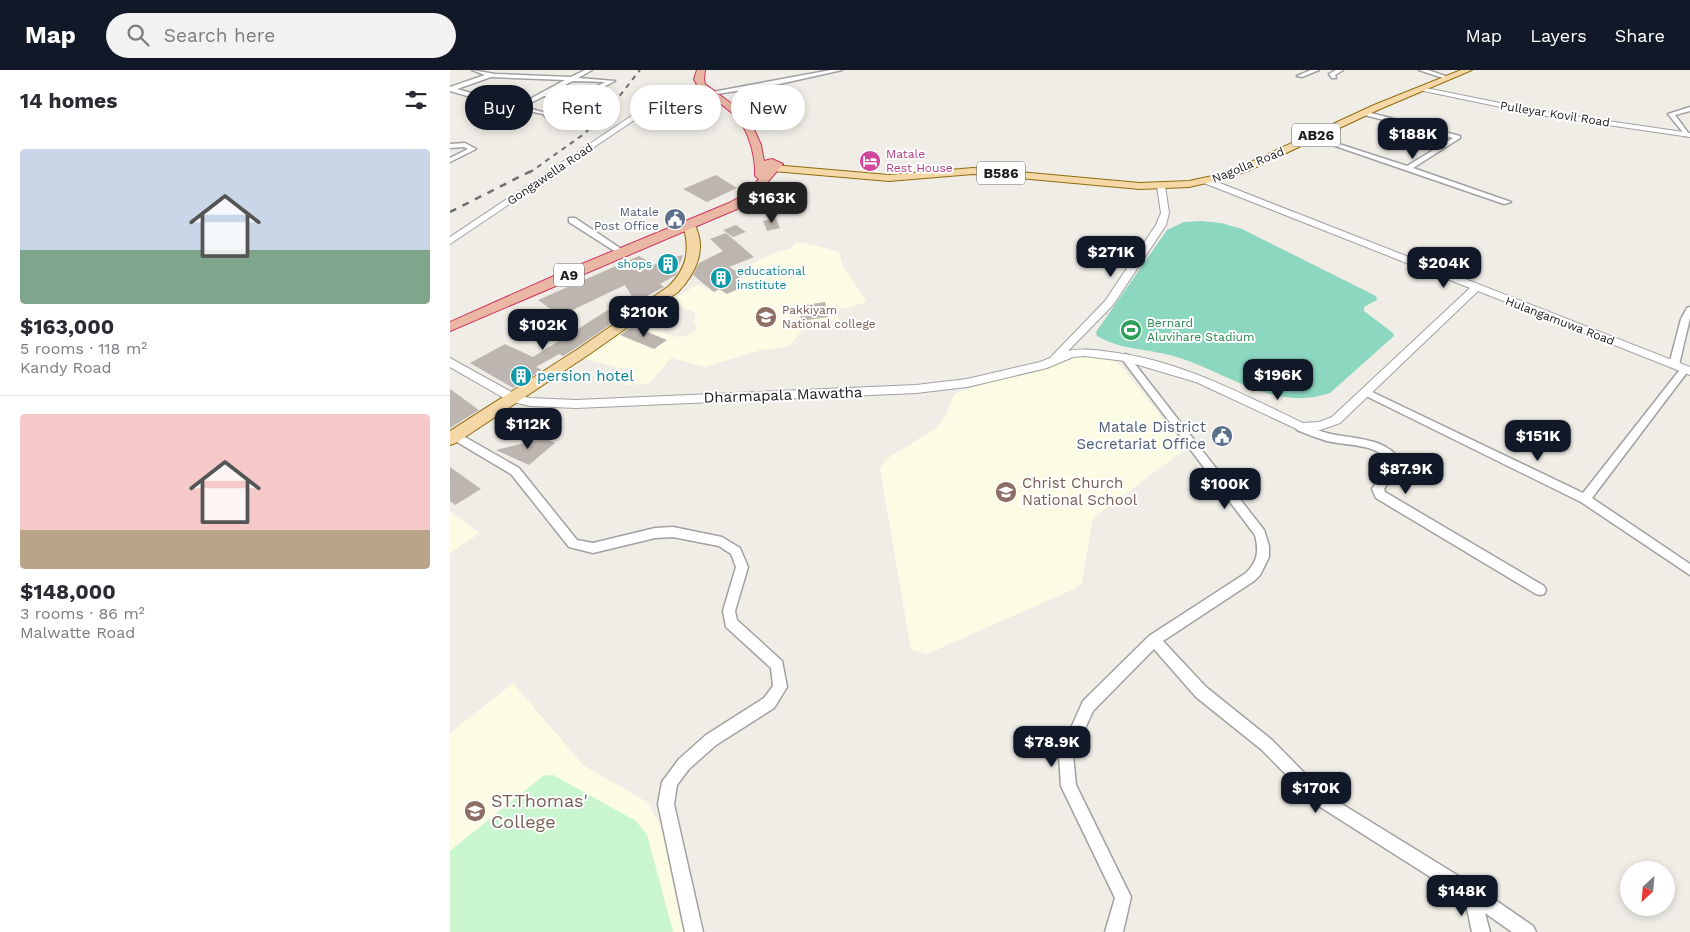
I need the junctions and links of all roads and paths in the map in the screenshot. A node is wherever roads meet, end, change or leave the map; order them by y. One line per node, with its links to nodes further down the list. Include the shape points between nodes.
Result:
1 (474, 70): 10 (street)
2 (504, 70): 10 (street)
3 (589, 70): 13 (street)
4 (702, 70): 17 (highway)
5 (839, 70): 19 (street)
6 (1316, 70): 11 (street)
7 (1340, 70): 12 (street, via 1332,74)
8 (1422, 70): 14 (street)
9 (1468, 70): 14 (main road, Nagolla Road / AB26)
10 (491, 75): 13 (street); 18 (street)
11 (1300, 76)
12 (1334, 77)
13 (574, 78): 15 (street); 16 (street, via 612,81)
14 (1448, 78): 20 (main road, Nagolla Road / AB26)
15 (560, 85)
16 (604, 85)
17 (702, 85)
18 (451, 89): 21 (street)
19 (721, 89)
20 (1421, 89): 26 (main road, Nagolla Road / AB26); 28 (street, Pulleyar Kovil Road, via 1539,113)
21 (465, 93)
22 (543, 94): 23 (street)
23 (533, 99)
24 (721, 100): 30 (highway, via 744,118)
25 (1690, 109): 28 (street, via 1671,114)
26 (1363, 113): 29 (main road, Nagolla Road / AB26); 35 (street, via 1458,137)
27 (630, 119): 42 (street, Gongawella Road)
28 (1688, 135)
29 (1312, 137): 35 (street); 36 (main road, Nagolla Road / AB26, via 1246,168)
30 (756, 145): 33 (highway, via 773,157); 34 (highway)
31 (450, 146): 32 (street, via 465,145 473,150)
32 (450, 160)
33 (774, 165): 34 (highway); 37 (highway, A9); 38 (main road, B586, via 898,178 983,171)
34 (761, 166): 37 (highway)
35 (1406, 169): 39 (street)
36 (1207, 181): 38 (main road, Nagolla Road / AB26); 44 (street, Hulangamuwa Road)
37 (761, 182): 41 (highway, A9, via 751,195 740,202)
38 (1161, 186): 49 (street, via 1166,213 1161,225 1109,303)
39 (1507, 202)
40 (572, 220): 43 (street)
41 (689, 224): 43 (highway, A9); 53 (main road, via 695,243 693,258 678,285)
42 (450, 240)
43 (622, 252): 46 (highway, A9)
44 (1476, 288): 50 (street, Hulangamuwa Road); 52 (street)
45 (1690, 310): 50 (street)
46 (450, 327)
47 (1125, 357): 49 (street, Dharmapala Mawatha, via 1084,352); 54 (street, Dharmapala Mawatha, via 1200,379); 59 (street, via 1260,533 1265,551 1260,567 1250,577)
48 (450, 362): 53 (street, Dharmapala Mawatha)
49 (1051, 362): 53 (street, Dharmapala Mawatha, via 967,383 916,389 576,404)
50 (1674, 365): 51 (street, Hulangamuwa Road)
51 (1688, 370): 56 (street)
52 (1365, 392): 54 (street, via 1336,420 1320,426); 56 (street)
53 (513, 398): 55 (main road)
54 (1301, 427): 58 (street, via 1327,437 1363,442 1393,456 1396,462 1378,489 1380,494)
55 (453, 438): 61 (street, via 515,471 573,544 593,548 655,533 673,532 722,542 736,552 742,567 728,611 731,623 776,665 780,687 769,703 711,740 684,764 670,782 666,804)
56 (1585, 499): 57 (street)
57 (1690, 570)
58 (1540, 590)
59 (1154, 640): 60 (street, via 1201,692 1267,745 1319,798); 62 (street, via 1088,706 1066,755 1070,786 1123,897)
60 (1472, 894): 63 (street); 64 (street)
61 (694, 932)
62 (1114, 932)
63 (1482, 932)
64 (1527, 932)

